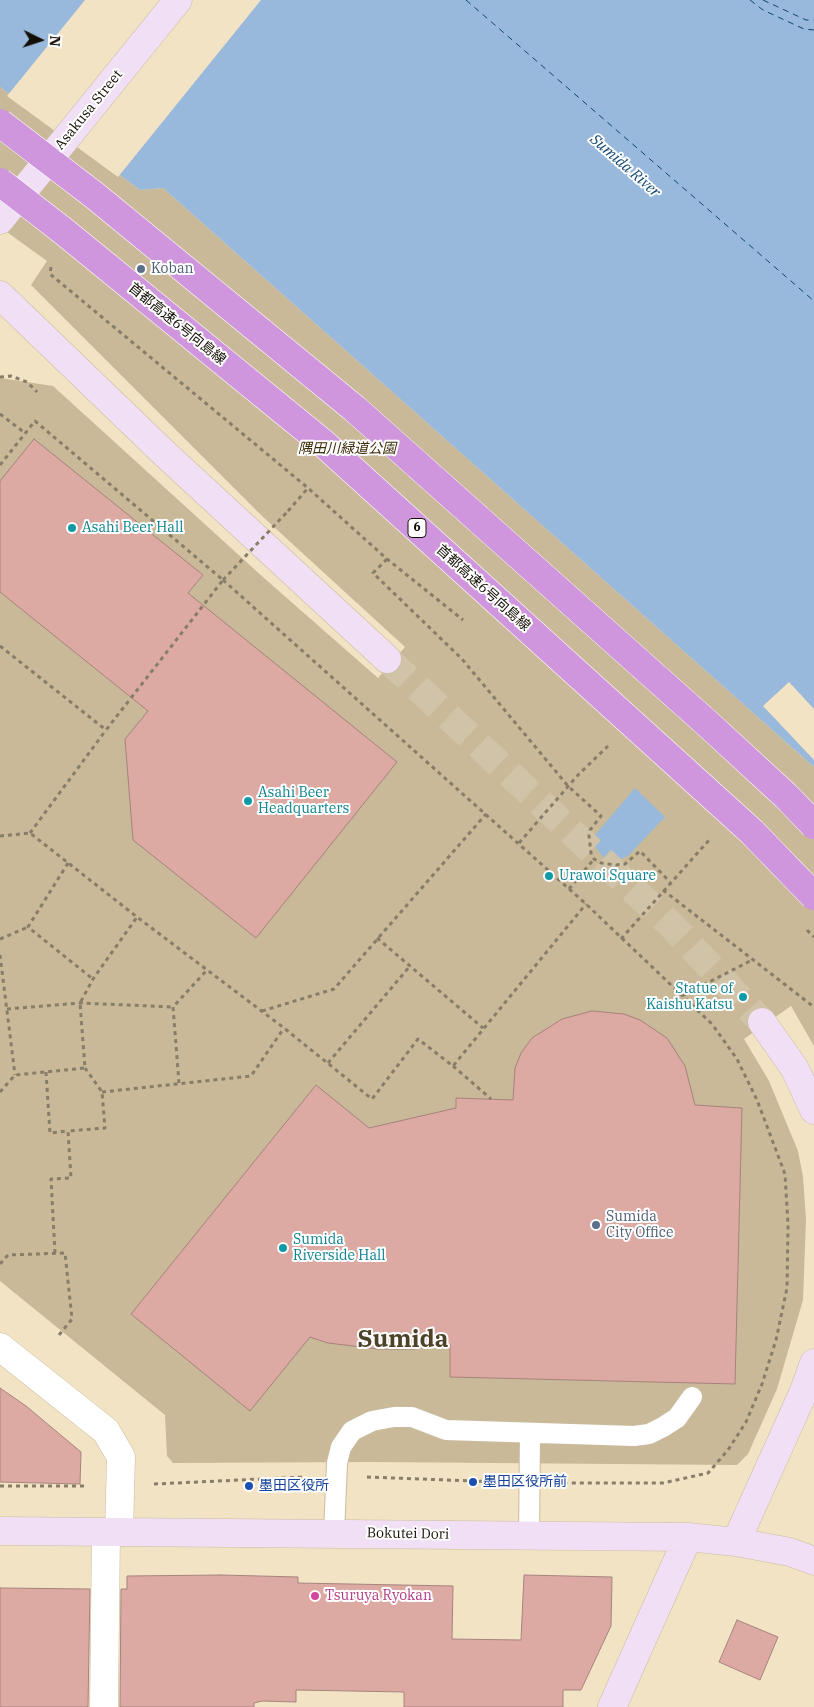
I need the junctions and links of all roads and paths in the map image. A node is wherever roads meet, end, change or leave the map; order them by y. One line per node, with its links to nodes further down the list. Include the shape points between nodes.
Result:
1 (178, 0): 4 (main road, Asakusa Street)
2 (0, 123): 20 (highway, bridge, via 94,195 355,409 709,726)
3 (0, 182): 30 (highway, 首都高速6号向島線 / 6, bridge, via 323,443 752,832)
4 (0, 220)
5 (51, 264): 12 (path, via 50,274)
6 (0, 295): 15 (main road, via 164,453)
7 (0, 377): 8 (path, via 11,376 27,382)
8 (37, 392)
9 (0, 414): 10 (path)
10 (25, 433): 11 (path); 13 (path, via 35,422)
11 (0, 465)
12 (308, 488): 13 (path, bridge); 18 (path, via 387,559 373,573 462,659)
13 (223, 580): 16 (path); 19 (path)
14 (0, 646): 16 (path)
15 (387, 659)
16 (106, 730): 21 (path)
17 (613, 741): 18 (path)
18 (568, 786): 24 (path); 25 (path, via 601,816 589,836)
19 (486, 814): 24 (path); 34 (path)
20 (814, 826)
21 (30, 833): 23 (path); 26 (path)
22 (714, 835): 27 (path)
23 (0, 836)
24 (519, 843): 28 (path)
25 (594, 859): 27 (path, via 610,865 625,864 640,851); 28 (path)
26 (68, 863): 32 (path); 33 (path)
27 (670, 882): 29 (path)
28 (569, 889): 31 (path)
29 (662, 890): 35 (path); 38 (path)
30 (814, 896)
31 (586, 904): 35 (path); 50 (path)
32 (137, 917): 40 (path); 41 (path)
33 (28, 927): 36 (path); 41 (path)
34 (377, 938): 39 (path); 47 (path, via 334,989)
35 (621, 938): 42 (path)
36 (0, 939)
37 (0, 955): 46 (path)
38 (752, 960): 42 (path); 45 (path)
39 (410, 966): 50 (path); 51 (path)
40 (207, 970): 44 (path); 47 (path)
41 (93, 979): 43 (path)
42 (682, 996): 70 (path, via 712,1024 738,1059 785,1174 787,1288 776,1340 746,1422 708,1473 664,1483)
43 (80, 1003): 44 (path); 46 (path); 53 (path)
44 (173, 1007): 56 (path)
45 (814, 1007)
46 (7, 1009): 55 (path)
47 (262, 1011): 49 (path)
48 (762, 1022): 60 (main road, via 795,1069)
49 (284, 1028): 51 (path); 56 (path, via 251,1076)
50 (483, 1028): 52 (path)
51 (328, 1063): 52 (path, via 372,1099 418,1039)
52 (453, 1066): 59 (path)
53 (85, 1068): 54 (path); 58 (path)
54 (46, 1072): 55 (path); 61 (path, via 50,1132)
55 (15, 1075): 57 (path)
56 (179, 1083): 58 (path)
57 (0, 1092)
58 (102, 1092): 61 (path, via 105,1128)
59 (491, 1099)
60 (814, 1110)
61 (68, 1131): 62 (path, via 70,1178 51,1179)
62 (56, 1253): 63 (path, via 8,1255); 64 (path, via 65,1253 72,1319)
63 (0, 1264)
64 (59, 1335)
65 (0, 1347): 75 (street, via 106,1431 121,1457)
66 (814, 1363): 79 (main road)
67 (692, 1397): 68 (lane, via 677,1418 649,1434)
68 (530, 1433): 69 (lane, via 446,1430 412,1418 372,1421 352,1431 341,1447); 70 (lane)
69 (337, 1476): 70 (path); 71 (path); 76 (lane)
70 (530, 1483): 77 (lane)
71 (147, 1484)
72 (0, 1486): 73 (path)
73 (93, 1486)
74 (0, 1531): 75 (main road, Bokutei Dori)
75 (113, 1532): 76 (main road, Bokutei Dori); 81 (street)
76 (334, 1534): 77 (main road, Bokutei Dori)
77 (529, 1536): 78 (main road, Bokutei Dori)
78 (688, 1537): 79 (main road, Bokutei Dori); 82 (main road)
79 (736, 1542): 80 (main road, Bokutei Dori, via 790,1552)
80 (814, 1561)
81 (104, 1707)
82 (612, 1707)

